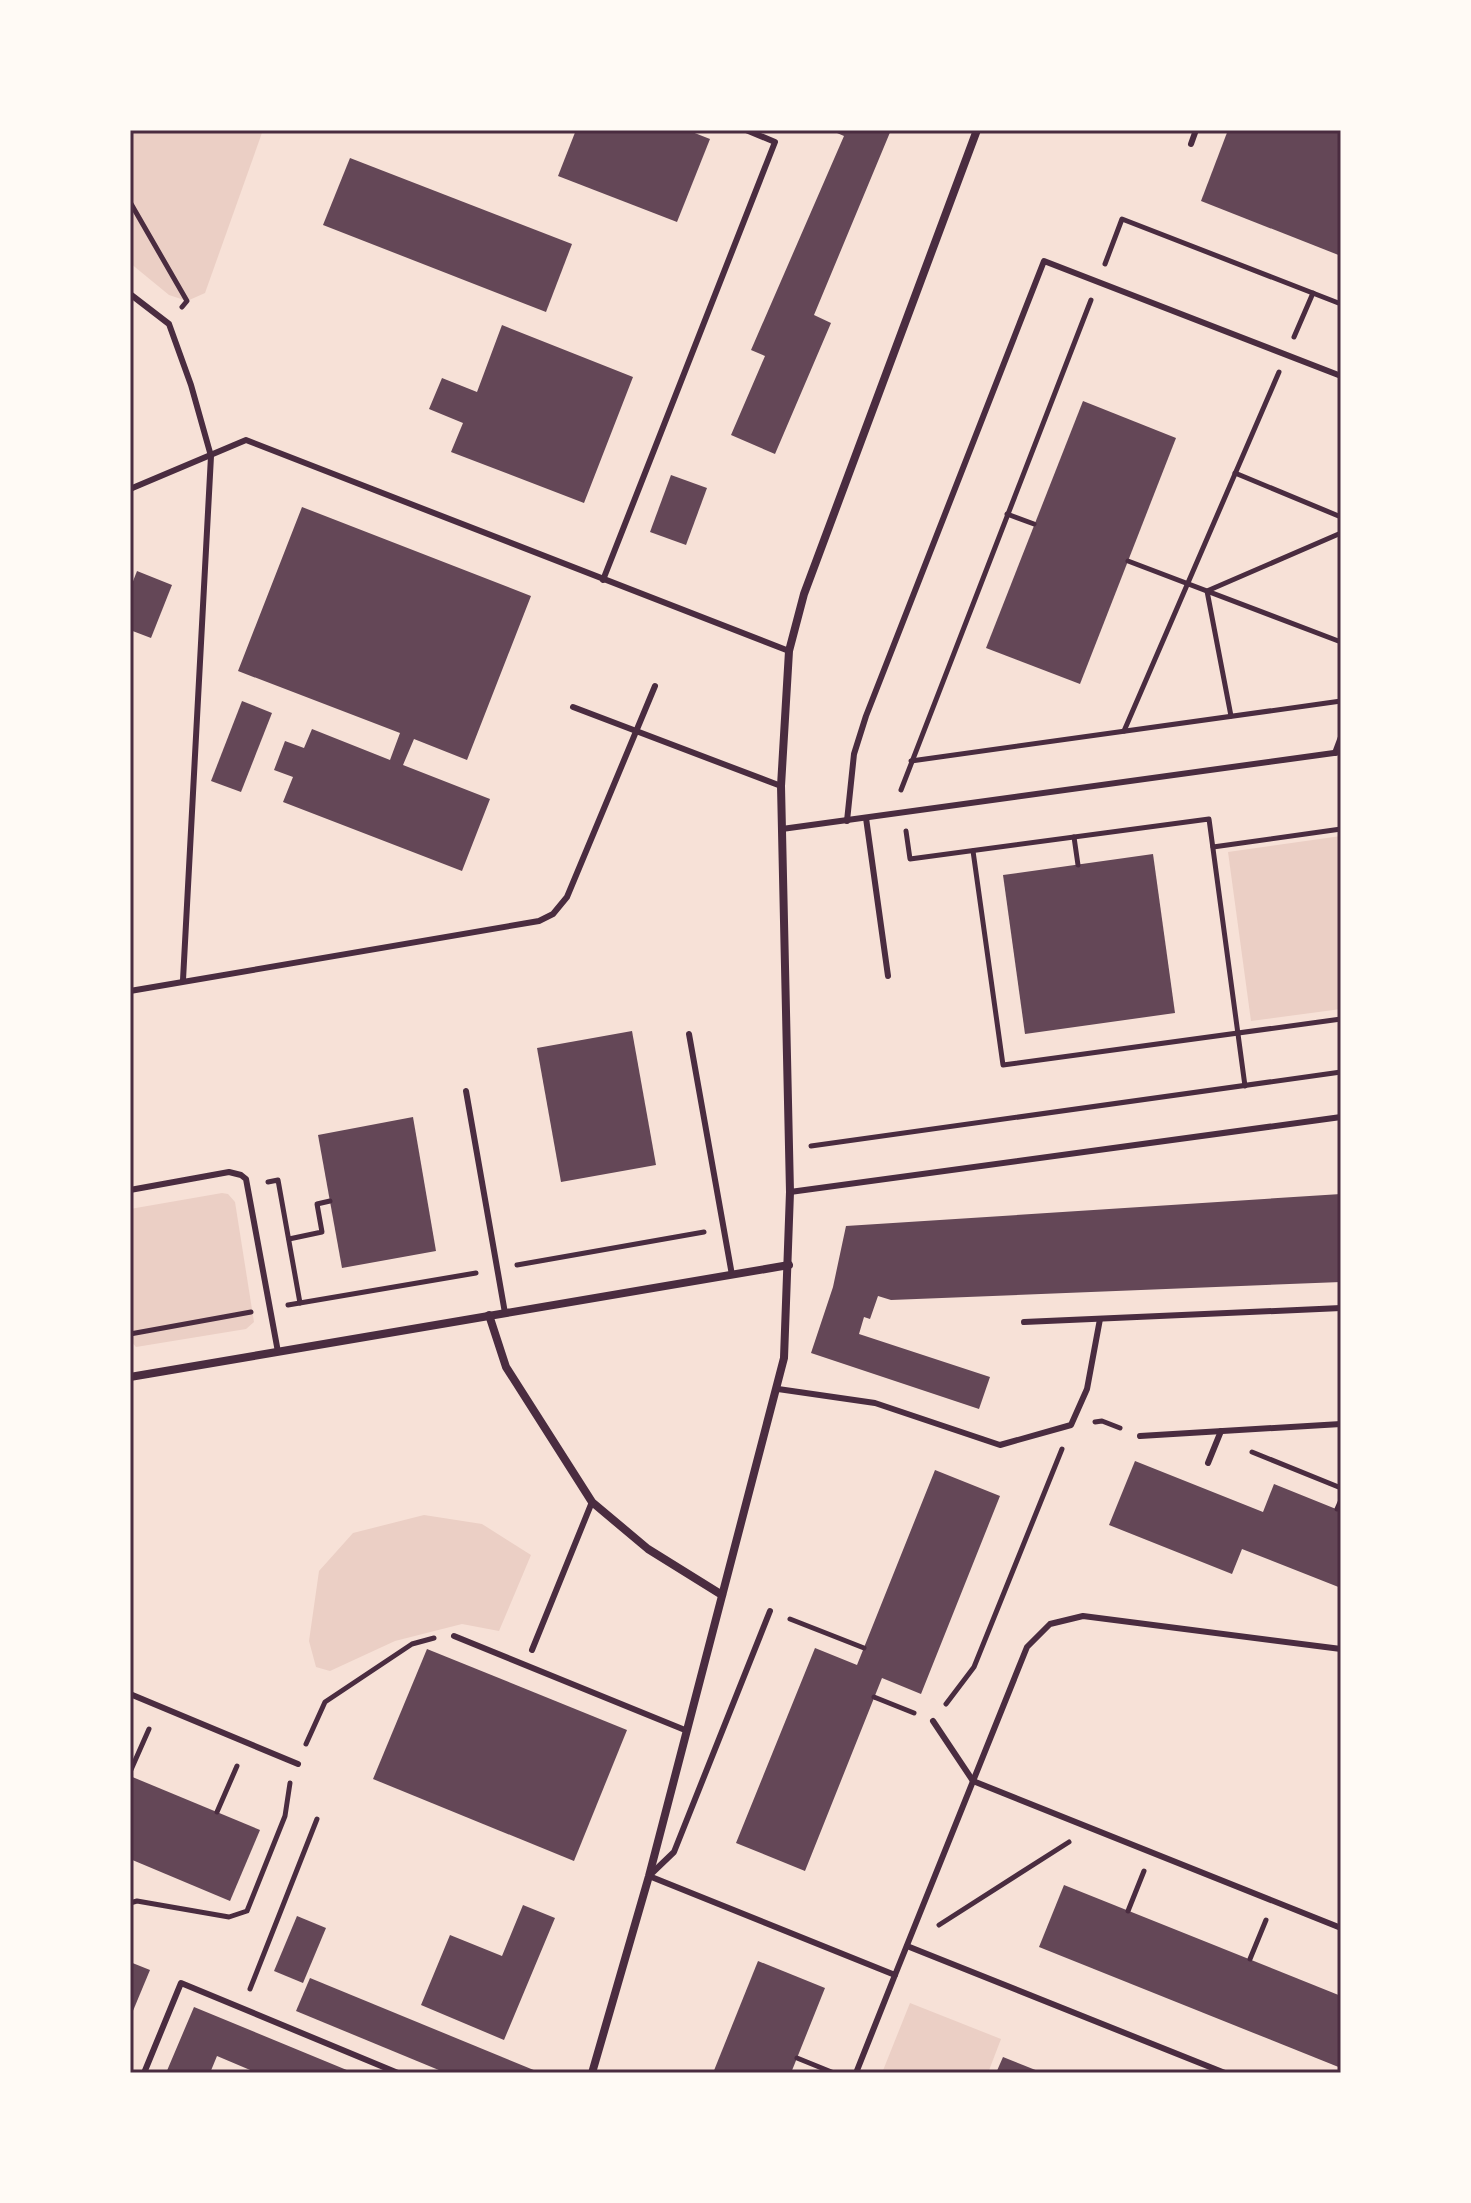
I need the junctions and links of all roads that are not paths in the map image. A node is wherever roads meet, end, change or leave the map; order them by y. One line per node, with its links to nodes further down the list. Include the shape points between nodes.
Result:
1 (746, 130): 9 (lane, via 775,142)
2 (977, 130): 10 (street, via 804,594)
3 (1196, 130): 4 (lane)
4 (1191, 144)
5 (130, 294): 7 (lane, via 169,324)
6 (1341, 376): 18 (lane, via 1044,261 866,716 854,754)
7 (211, 456): 8 (lane); 9 (lane, via 246,440); 21 (lane)
8 (130, 489)
9 (603, 580): 10 (lane)
10 (789, 651): 16 (street)
11 (655, 686): 13 (lane)
12 (573, 707): 13 (lane)
13 (636, 731): 16 (lane); 21 (lane, via 567,897 553,914 539,921)
14 (1341, 737): 15 (lane)
15 (1338, 752): 17 (lane)
16 (781, 786): 19 (street)
17 (866, 818): 18 (lane); 20 (lane)
18 (847, 821): 19 (lane)
19 (782, 829): 27 (street)
20 (888, 976)
21 (183, 980): 22 (lane)
22 (130, 991)
23 (689, 1034): 29 (lane)
24 (466, 1091): 31 (lane)
25 (1341, 1117): 27 (lane)
26 (130, 1190): 35 (lane, via 229,1172 241,1175 248,1186)
27 (790, 1192): 28 (street)
28 (789, 1265): 29 (street); 37 (street)
29 (732, 1275): 31 (street)
30 (1341, 1308): 33 (lane)
31 (505, 1313): 32 (street)
32 (489, 1315): 35 (street); 42 (street, via 506,1367)
33 (1100, 1319): 34 (lane); 37 (lane, via 1087,1389 1071,1425 1000,1445 875,1403)
34 (1024, 1322)
35 (278, 1352): 36 (street)
36 (130, 1377)
37 (778, 1389): 43 (street)
38 (1341, 1424): 39 (lane)
39 (1221, 1431): 40 (lane); 41 (lane)
40 (1140, 1436)
41 (1208, 1463)
42 (592, 1502): 43 (street, via 648,1549); 47 (lane)
43 (722, 1595): 50 (street)
44 (770, 1611): 53 (lane, via 674,1852)
45 (454, 1636): 50 (lane)
46 (1341, 1649): 52 (lane, via 1083,1616 1050,1624 1027,1647)
47 (532, 1650)
48 (130, 1694): 51 (lane)
49 (933, 1721): 52 (lane)
50 (685, 1730): 53 (street)
51 (298, 1764)
52 (973, 1781): 54 (lane); 55 (lane)
53 (649, 1876): 56 (lane); 59 (street)
54 (1341, 1928)
55 (907, 1946): 56 (lane); 61 (lane)
56 (895, 1975): 60 (lane)
57 (144, 2073): 58 (lane, via 181,1983)
58 (398, 2073)
59 (592, 2073)
60 (856, 2073)
61 (1225, 2073)

